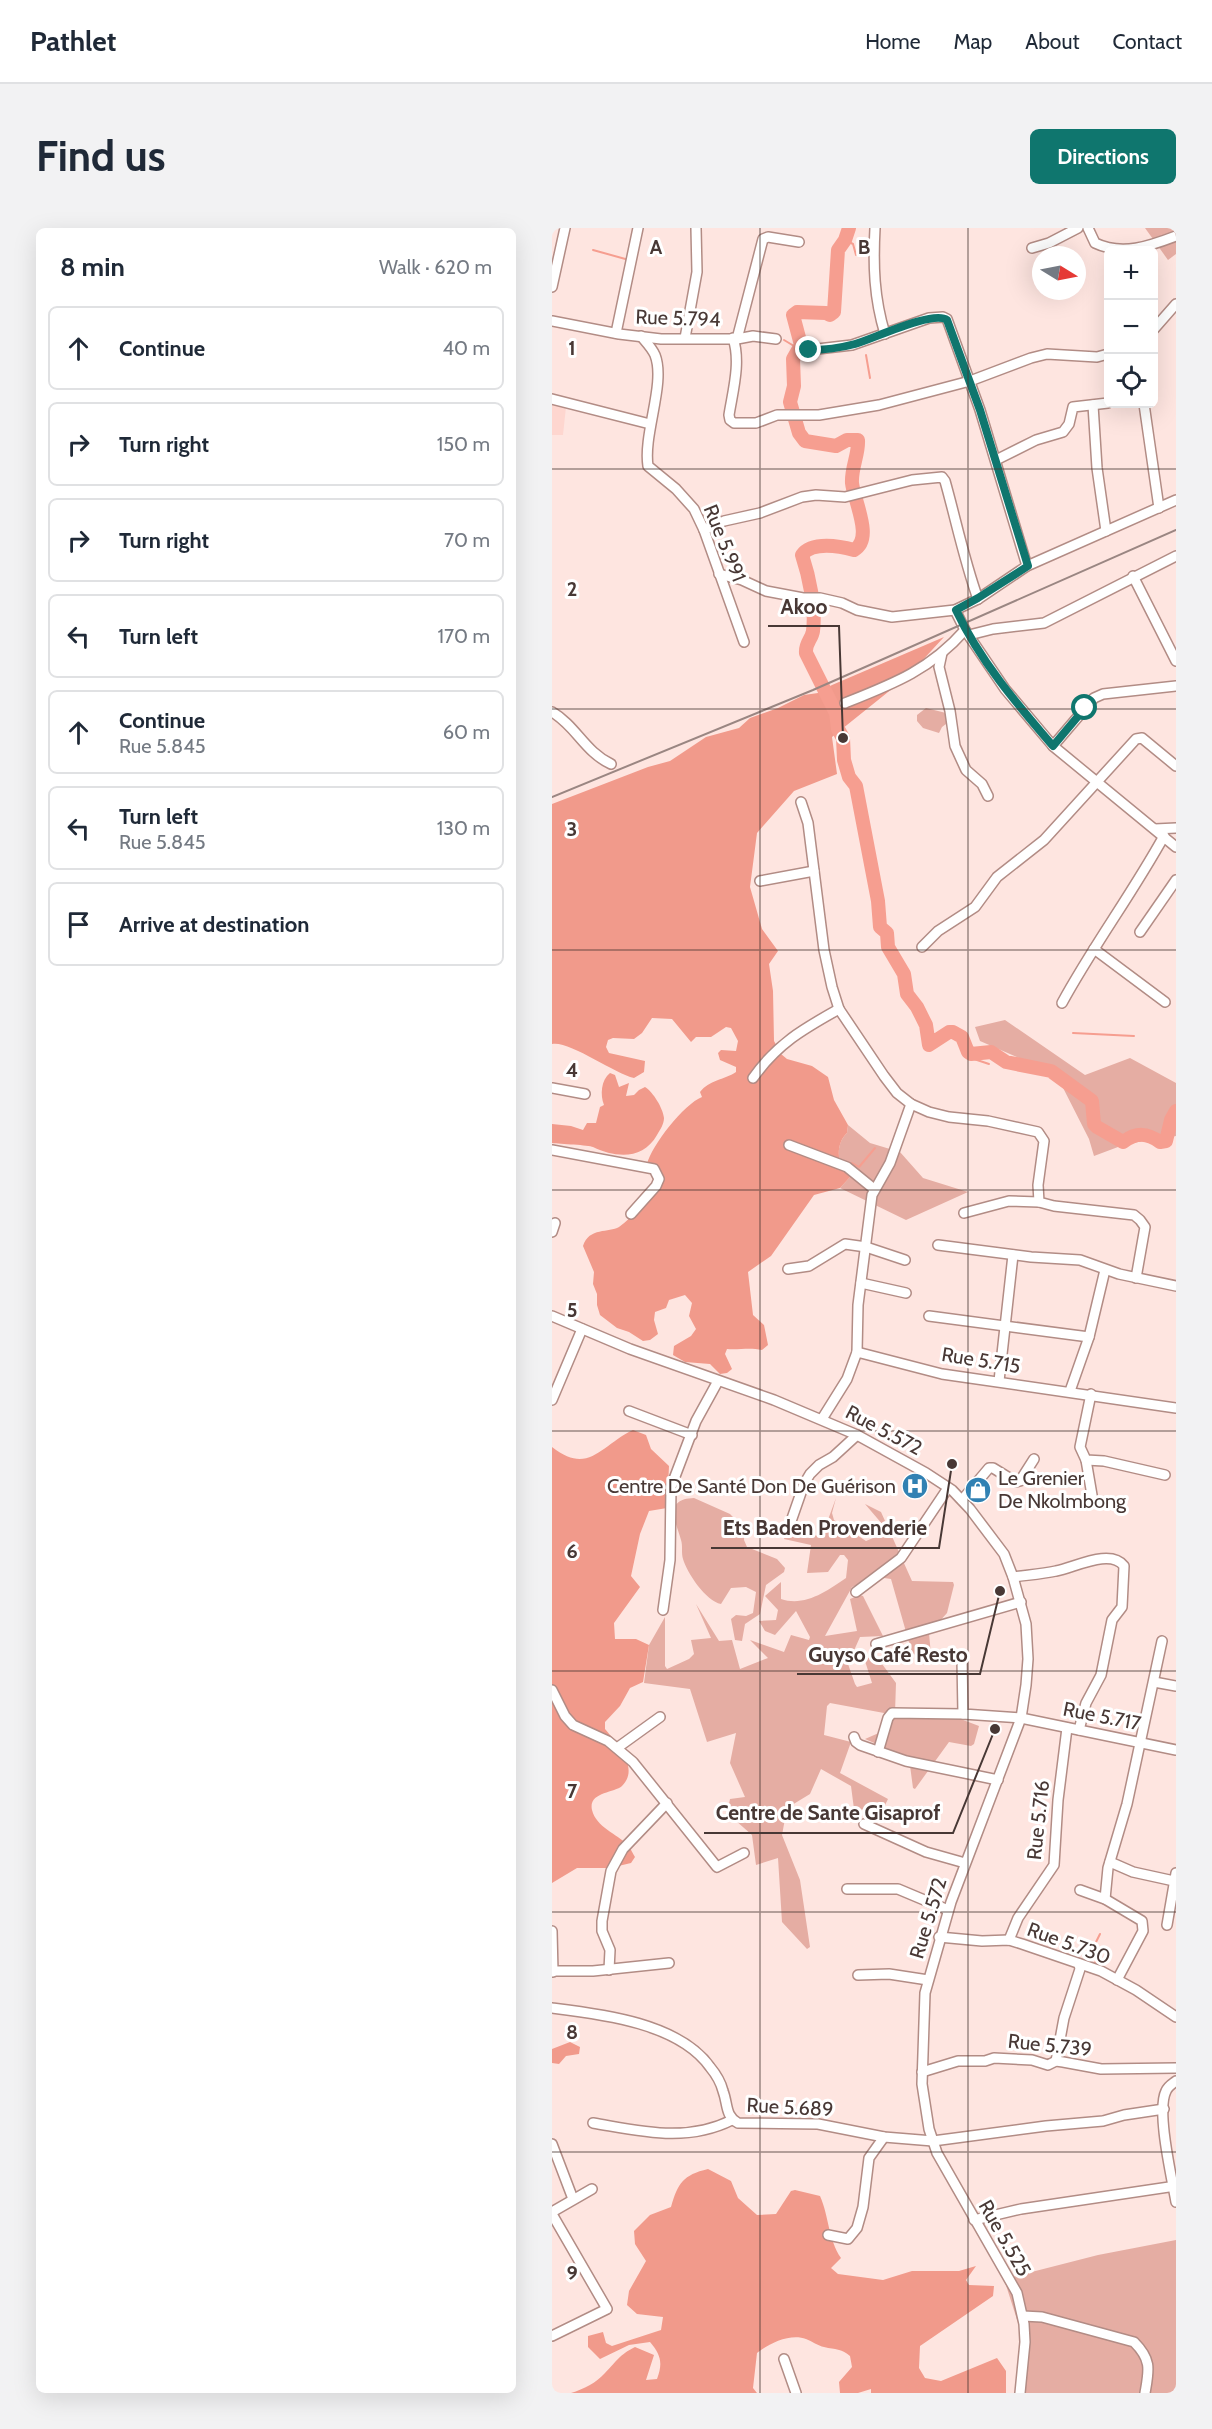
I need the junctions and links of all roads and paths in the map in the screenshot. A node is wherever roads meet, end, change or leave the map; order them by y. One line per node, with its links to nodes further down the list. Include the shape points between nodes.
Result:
1 (565, 228): 10 (street)
2 (638, 228): 14 (street)
3 (696, 228): 17 (street, via 697,272)
4 (875, 228): 15 (street, via 874,285)
5 (1078, 228): 9 (street)
6 (1088, 228): 7 (street, via 1095,243 1119,249 1139,248)
7 (1176, 237)
8 (799, 242): 18 (street, Rue 5.794, via 763,239)
9 (1039, 246)
10 (552, 287)
11 (1176, 304): 13 (street)
12 (552, 321): 14 (street, Rue 5.794)
13 (1158, 324)
14 (616, 333): 16 (street, Rue 5.794)
15 (885, 334): 20 (street, via 852,345); 22 (street, via 943,317)
16 (641, 336): 17 (street, Rue 5.794); 27 (street, Rue 5.991, via 655,355 658,370)
17 (685, 338): 18 (street, Rue 5.794)
18 (735, 338): 19 (street); 22 (street, via 730,420 734,423 756,423 787,414 819,416)
19 (776, 339)
20 (809, 350)
21 (1104, 355): 22 (street, via 1047,354)
22 (970, 381): 28 (street)
23 (552, 399): 27 (street)
24 (1104, 404): 25 (street)
25 (1094, 405): 28 (street, via 1073,407 1063,432 1036,440); 32 (street, via 1096,468)
26 (1145, 408): 30 (street)
27 (650, 424): 31 (street, Rue 5.991, via 648,466 684,496)
28 (996, 460): 34 (street)
29 (1176, 500): 30 (street)
30 (1159, 508): 32 (street)
31 (704, 530): 35 (street, Rue 5.991); 37 (street, via 802,497 840,498 912,480 943,478)
32 (1106, 531): 34 (street)
33 (1176, 556): 36 (street)
34 (1028, 566): 37 (street)
35 (718, 574): 38 (street, via 766,591 820,598 892,617); 40 (street, Rue 5.991)
36 (1133, 576): 39 (street, via 1044,623); 42 (street)
37 (978, 598): 38 (street)
38 (956, 610): 39 (street)
39 (967, 632): 41 (street); 46 (street, via 1005,689)
40 (744, 642)
41 (942, 653): 44 (street, via 920,671); 50 (street, via 939,667 955,746 966,770 982,784)
42 (1176, 661)
43 (1176, 686): 46 (street, via 1094,698)
44 (845, 703)
45 (552, 712): 47 (street, via 579,735 585,746)
46 (1053, 746): 49 (street)
47 (611, 764)
48 (1176, 766): 49 (street, via 1138,738)
49 (1095, 782): 53 (street); 60 (street, via 1044,840 997,877 975,908 938,931)
50 (988, 796)
51 (801, 802): 56 (street, via 807,815)
52 (1176, 828): 53 (street)
53 (1155, 829): 54 (street)
54 (1164, 837): 55 (street); 61 (street)
55 (1176, 847)
56 (814, 871): 57 (street); 64 (street, via 826,969)
57 (760, 880)
58 (1176, 880): 59 (street)
59 (1140, 932)
60 (922, 947)
61 (1094, 949): 62 (street); 63 (street)
62 (1165, 1002)
63 (1062, 1003)
64 (839, 1009): 65 (street, via 771,1054); 68 (street, via 884,1076)
65 (753, 1078)
66 (552, 1088): 67 (street)
67 (585, 1095)
68 (911, 1104): 71 (street, via 890,1163); 72 (street, via 949,1117 1038,1132 1044,1141)
69 (789, 1145): 71 (street, via 847,1167)
70 (552, 1150): 74 (street, via 654,1169 659,1179 656,1186)
71 (874, 1189): 76 (street)
72 (1039, 1202): 73 (street, via 1010,1201); 81 (street, via 1134,1215 1145,1227)
73 (964, 1213)
74 (631, 1214)
75 (938, 1245): 77 (street)
76 (866, 1247): 78 (street); 79 (street, via 845,1244 809,1266); 82 (street)
77 (1013, 1255): 80 (street, via 1080,1260); 87 (street)
78 (905, 1260)
79 (788, 1269)
80 (1105, 1270): 81 (street); 89 (street)
81 (1136, 1278): 83 (street)
82 (861, 1283): 84 (street); 90 (street)
83 (1176, 1286)
84 (906, 1293)
85 (552, 1316): 88 (street, Rue 5.572)
86 (929, 1316): 87 (street)
87 (1006, 1325): 89 (street); 92 (street)
88 (582, 1329): 91 (street, Rue 5.572); 95 (street)
89 (1089, 1337): 93 (street)
90 (857, 1352): 92 (street, Rue 5.715, via 942,1374); 98 (street, via 847,1379)
91 (718, 1381): 98 (street, Rue 5.572); 99 (street)
92 (999, 1381): 93 (street, Rue 5.715)
93 (1070, 1391): 94 (street, Rue 5.715)
94 (1090, 1394): 96 (street, Rue 5.715); 102 (street, via 1080,1448)
95 (552, 1400)
96 (1176, 1408)
97 (628, 1411): 99 (street)
98 (822, 1419): 100 (street, Rue 5.572)
99 (692, 1435): 111 (street, via 671,1487 670,1560)
100 (858, 1435): 104 (street, Rue 5.572); 107 (street, via 810,1474)
101 (1034, 1458): 105 (street, via 1016,1482 989,1468)
102 (1086, 1460): 103 (street); 106 (street)
103 (1165, 1475)
104 (948, 1488): 105 (street, Rue 5.572); 109 (street, via 901,1558)
105 (962, 1500): 108 (street, Rue 5.572, via 1004,1554)
106 (1093, 1501)
107 (788, 1530)
108 (1013, 1577): 110 (street, Rue 5.572); 122 (street, via 1055,1572 1090,1560 1117,1561 1124,1566 1122,1607 1112,1620 1101,1675 1086,1703)
109 (856, 1592)
110 (1021, 1602): 113 (street); 120 (street, Rue 5.572, via 1028,1651)
111 (663, 1610)
112 (1162, 1641): 115 (street)
113 (876, 1644)
114 (962, 1660): 118 (street)
115 (1154, 1682): 116 (street); 124 (street)
116 (1176, 1686)
117 (552, 1690): 125 (street, via 573,1725)
118 (963, 1714): 120 (street, Rue 5.717); 127 (street, Rue 5.717, via 892,1713)
119 (660, 1717): 125 (street)
120 (1021, 1718): 121 (street, Rue 5.717); 128 (street, Rue 5.572)
121 (1066, 1728): 122 (street, Rue 5.717); 142 (street, Rue 5.716, via 1054,1865 1018,1918)
122 (1078, 1730): 124 (street, Rue 5.717)
123 (854, 1737): 127 (street, via 860,1745)
124 (1141, 1741): 126 (street, Rue 5.717); 132 (street)
125 (617, 1748): 129 (street)
126 (1176, 1750)
127 (878, 1752): 128 (street)
128 (998, 1780): 133 (street, Rue 5.572)
129 (667, 1803): 131 (street, via 717,1867); 145 (street, via 623,1849 611,1871 602,1921 610,1950)
130 (864, 1824): 133 (street, via 926,1852)
131 (744, 1853)
132 (1110, 1862): 134 (street, via 1133,1872); 137 (street)
133 (965, 1863): 138 (street, Rue 5.572)
134 (1175, 1877): 139 (street)
135 (847, 1889): 138 (street, via 898,1889)
136 (1080, 1890): 137 (street)
137 (1105, 1899): 149 (street, via 1136,1916 1144,1926)
138 (948, 1910): 141 (street, Rue 5.572)
139 (1167, 1925)
140 (552, 1931): 146 (street)
141 (939, 1936): 142 (street, Rue 5.730); 148 (street, Rue 5.572)
142 (1009, 1940): 144 (street, Rue 5.730)
143 (669, 1963): 145 (street)
144 (1079, 1964): 149 (street, Rue 5.730); 152 (street)
145 (609, 1970): 146 (street)
146 (552, 1972)
147 (858, 1975): 148 (street, via 889,1974)
148 (928, 1980): 154 (street, Rue 5.572)
149 (1117, 1980): 151 (street, Rue 5.730)
150 (552, 2008): 158 (street, Rue 5.689, via 637,2022 691,2048 710,2066)
151 (1176, 2017)
152 (1056, 2061): 153 (street, Rue 5.739, via 1101,2069); 154 (street, Rue 5.739, via 1048,2065 994,2058 958,2061)
153 (1176, 2068)
154 (922, 2072): 156 (street, Rue 5.572)
155 (1176, 2081): 157 (street, via 1165,2092)
156 (926, 2107): 161 (street, Rue 5.525)
157 (1164, 2109): 161 (street, Rue 5.689, via 1103,2121); 163 (street)
158 (732, 2120): 159 (street, via 716,2128 667,2135); 160 (street, Rue 5.689, via 818,2124)
159 (593, 2123)
160 (884, 2137): 161 (street, Rue 5.689); 169 (street, via 868,2158 864,2207 857,2228 848,2239)
161 (933, 2141): 168 (street, Rue 5.525)
162 (552, 2144): 165 (street)
163 (1175, 2187): 166 (street); 168 (street, via 1021,2209)
164 (591, 2189): 165 (street)
165 (573, 2199): 167 (street)
166 (1176, 2202)
167 (552, 2213): 171 (street, via 607,2309)
168 (974, 2220): 170 (street, Rue 5.525, via 1009,2276)
169 (828, 2235)
170 (1023, 2316): 174 (street, Rue 5.525, via 1025,2342); 175 (street, via 1042,2317 1134,2342 1145,2352 1149,2369)
171 (552, 2336)
172 (784, 2360): 173 (street)
173 (796, 2393)
174 (1020, 2393)
175 (1145, 2393)

